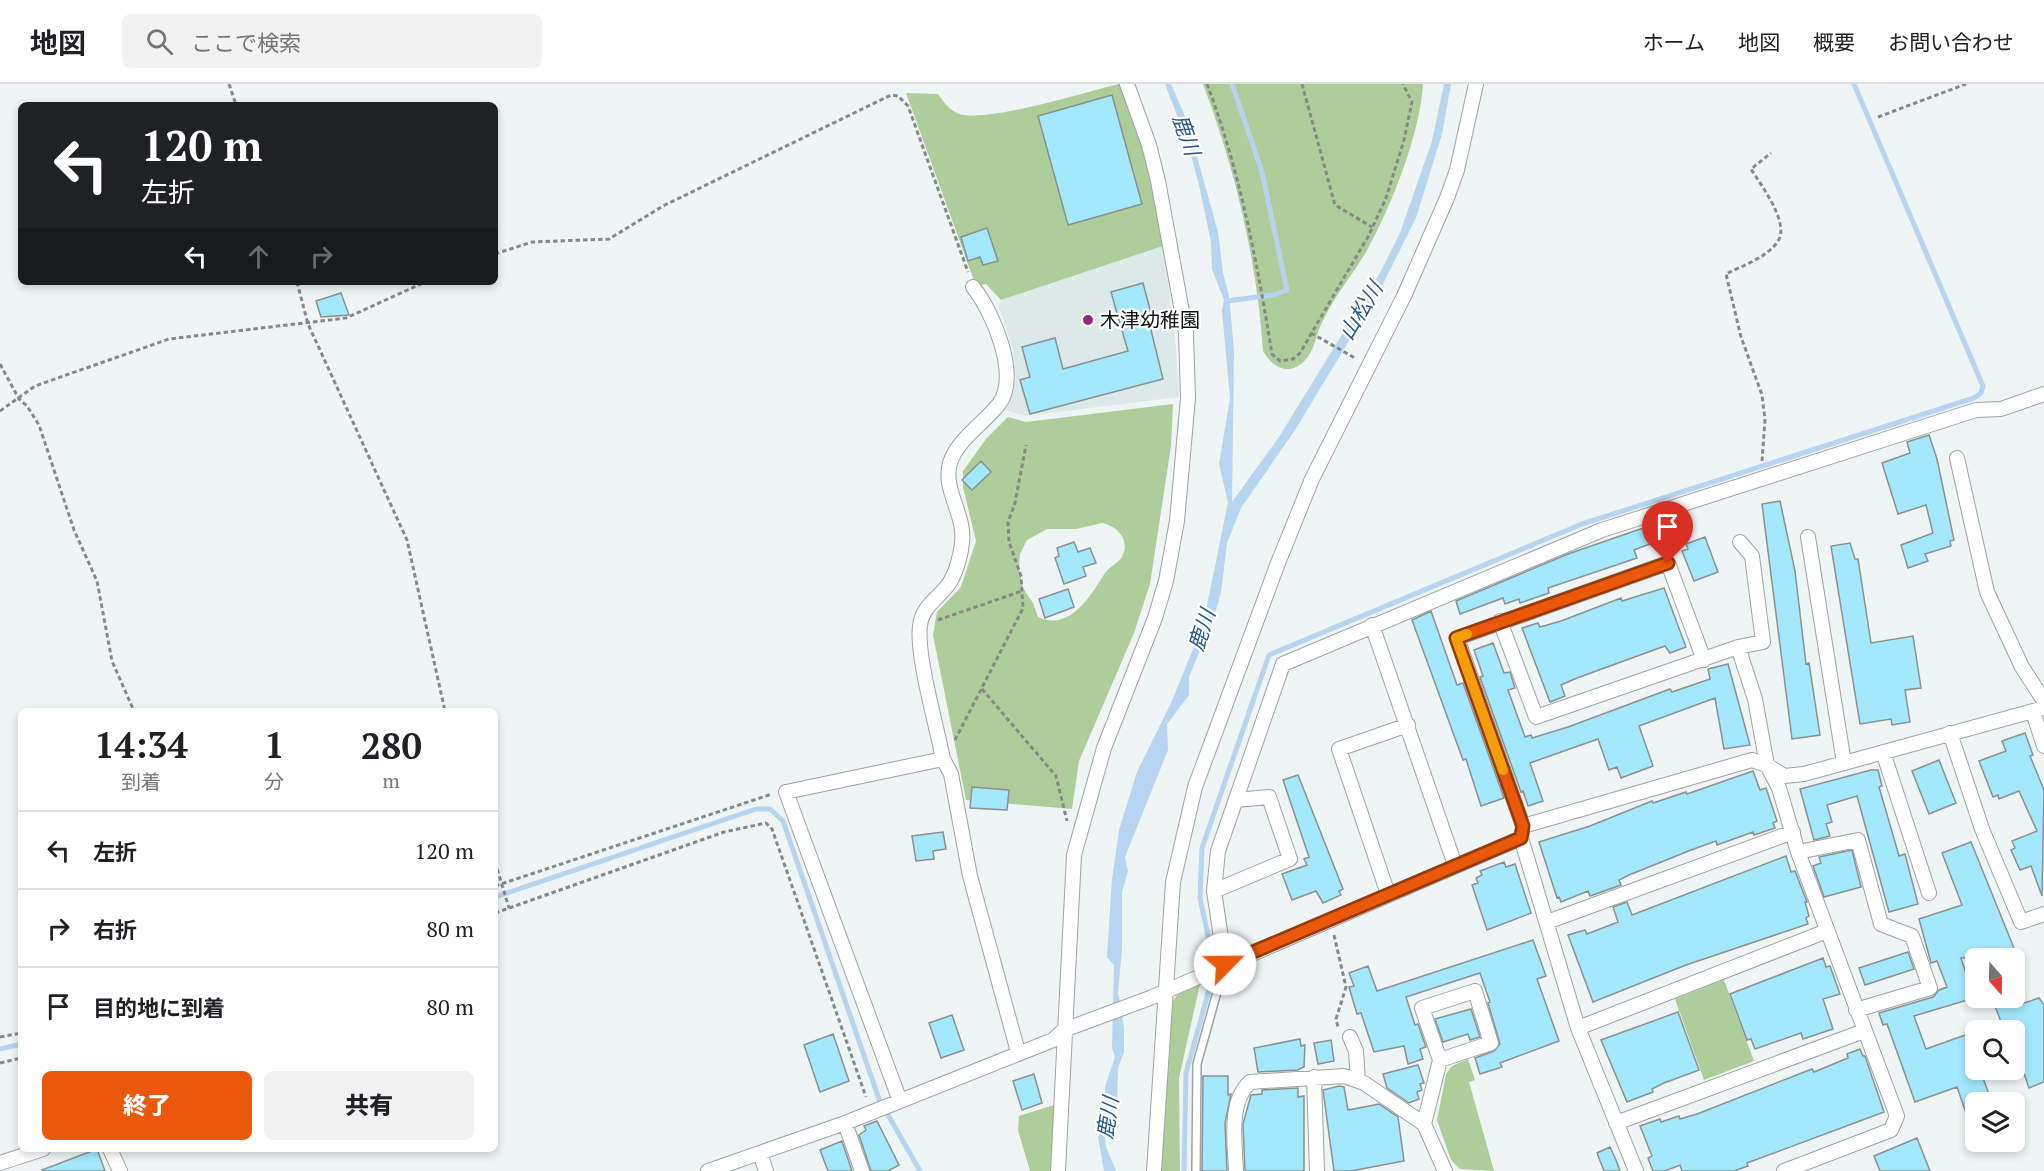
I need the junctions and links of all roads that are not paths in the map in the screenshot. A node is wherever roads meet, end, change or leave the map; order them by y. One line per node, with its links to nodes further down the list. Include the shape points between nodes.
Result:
1 (1127, 84): 36 (street, via 1158,181 1186,333 1188,398 1177,521 1166,581 1104,748 1074,855)
2 (1476, 84): 33 (street, via 1447,198 1370,366 1312,479 1195,787 1173,882)
3 (973, 287): 18 (street, via 984,301 1007,364 1007,384 999,403 949,466 962,527 962,546 950,582 923,612 920,627 919,640)
4 (2044, 394): 9 (street, via 2001,408 1976,410 1602,530)
5 (1957, 458): 12 (street, via 1987,592 2022,667)
6 (1808, 537): 19 (street)
7 (1740, 542): 10 (street, via 1752,556 1763,642)
8 (1500, 621): 11 (street, via 1536,717); 11 (street, via 1668,563); 22 (street, via 1456,638)
9 (1372, 625): 14 (street); 21 (street, via 1283,664)
10 (1737, 647): 11 (street); 20 (street, via 1755,699)
11 (1704, 660)
12 (2044, 701)
13 (2039, 710): 15 (street); 16 (street)
14 (1408, 725): 25 (street); 28 (street, via 1339,749)
15 (1950, 733): 17 (street); 29 (street, via 1982,829 2021,922)
16 (2044, 746)
17 (1883, 752): 19 (street); 27 (street)
18 (943, 759): 39 (street, via 951,774 970,876); 43 (street, via 786,792)
19 (1844, 764): 20 (street, via 1784,776)
20 (1767, 765): 22 (street, via 1752,760); 23 (street)
21 (1236, 800): 26 (street, via 1218,852); 26 (street, via 1269,797 1290,859)
22 (1522, 832): 25 (street); 30 (street)
23 (1793, 832): 24 (street); 30 (street)
24 (1798, 852): 31 (street); 34 (street, via 1858,840 1881,924 1912,936 1930,988)
25 (1455, 865): 28 (street)
26 (1214, 891): 32 (street)
27 (1929, 893)
28 (1388, 894): 32 (street)
29 (2044, 914)
30 (1547, 922): 35 (street)
31 (1827, 931): 34 (street); 35 (street)
32 (1225, 964): 33 (street); 57 (lane, via 1197,1064)
33 (1166, 989): 36 (street); 56 (street)
34 (1856, 1010): 37 (street)
35 (1578, 1028): 46 (street)
36 (1064, 1030): 39 (street, via 1053,1040); 55 (street)
37 (1864, 1031): 46 (street); 63 (street, via 1897,1116 1891,1130)
38 (1350, 1037): 42 (street, via 1356,1051)
39 (1018, 1052): 43 (street)
40 (1440, 1060): 40 (street, via 1491,1043 1475,991 1422,1008); 45 (street)
41 (1314, 1077): 42 (street, via 1344,1076); 58 (street, via 1250,1082 1241,1090 1235,1122); 59 (street)
42 (1358, 1081): 45 (street)
43 (897, 1103): 44 (street)
44 (845, 1123): 49 (street); 54 (street)
45 (1424, 1124): 61 (street)
46 (1616, 1124): 62 (street)
47 (34, 1152): 50 (street)
48 (111, 1152): 51 (street)
49 (760, 1153): 52 (street); 53 (street)
50 (0, 1163)
51 (120, 1171)
52 (708, 1171)
53 (766, 1171)
54 (862, 1171)
55 (1058, 1171)
56 (1154, 1171)
57 (1196, 1171)
58 (1236, 1171)
59 (1317, 1171)
60 (1436, 1171): 61 (street)
61 (1445, 1171)
62 (1636, 1171)
63 (1784, 1171)

